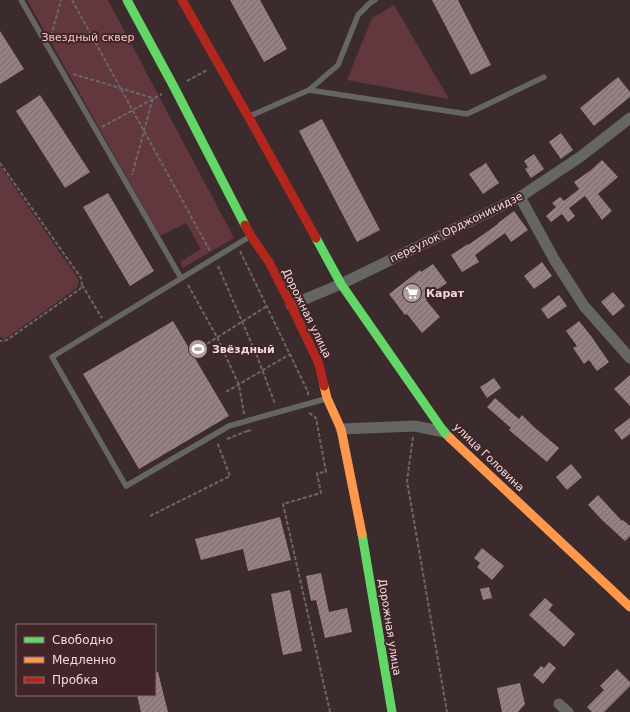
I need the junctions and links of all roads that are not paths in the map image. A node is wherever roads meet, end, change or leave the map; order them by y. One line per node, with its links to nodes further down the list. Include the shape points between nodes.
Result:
1 (21, 0): 11 (lane)
2 (127, 0): 10 (main road, Дорожная улица)
3 (182, 0): 7 (main road, улица Головина)
4 (375, 0): 6 (lane, via 358,15 338,65)
5 (544, 77): 6 (lane, via 467,114)
6 (309, 90): 7 (lane)
7 (248, 116): 12 (main road, улица Головина)
8 (630, 118): 9 (street, переулок Орджоникидзе, via 580,157)
9 (520, 197): 12 (street, переулок Орджоникидзе); 14 (street, via 554,259 584,306)
10 (251, 236): 11 (lane); 13 (main road, Дорожная улица, via 269,262)
11 (184, 280): 15 (lane, via 52,357 126,486 229,426)
12 (341, 284): 13 (street, переулок Орджоникидзе); 17 (main road, улица Головина)
13 (291, 305): 15 (main road, Дорожная улица, via 319,364)
14 (630, 358)
15 (328, 398): 16 (main road, Дорожная улица)
16 (341, 429): 17 (street, via 415,426); 20 (main road, Дорожная улица, via 360,521)
17 (444, 432): 18 (main road, улица Головина)
18 (630, 608)
19 (559, 704): 21 (street)
20 (392, 712)
21 (568, 712)

